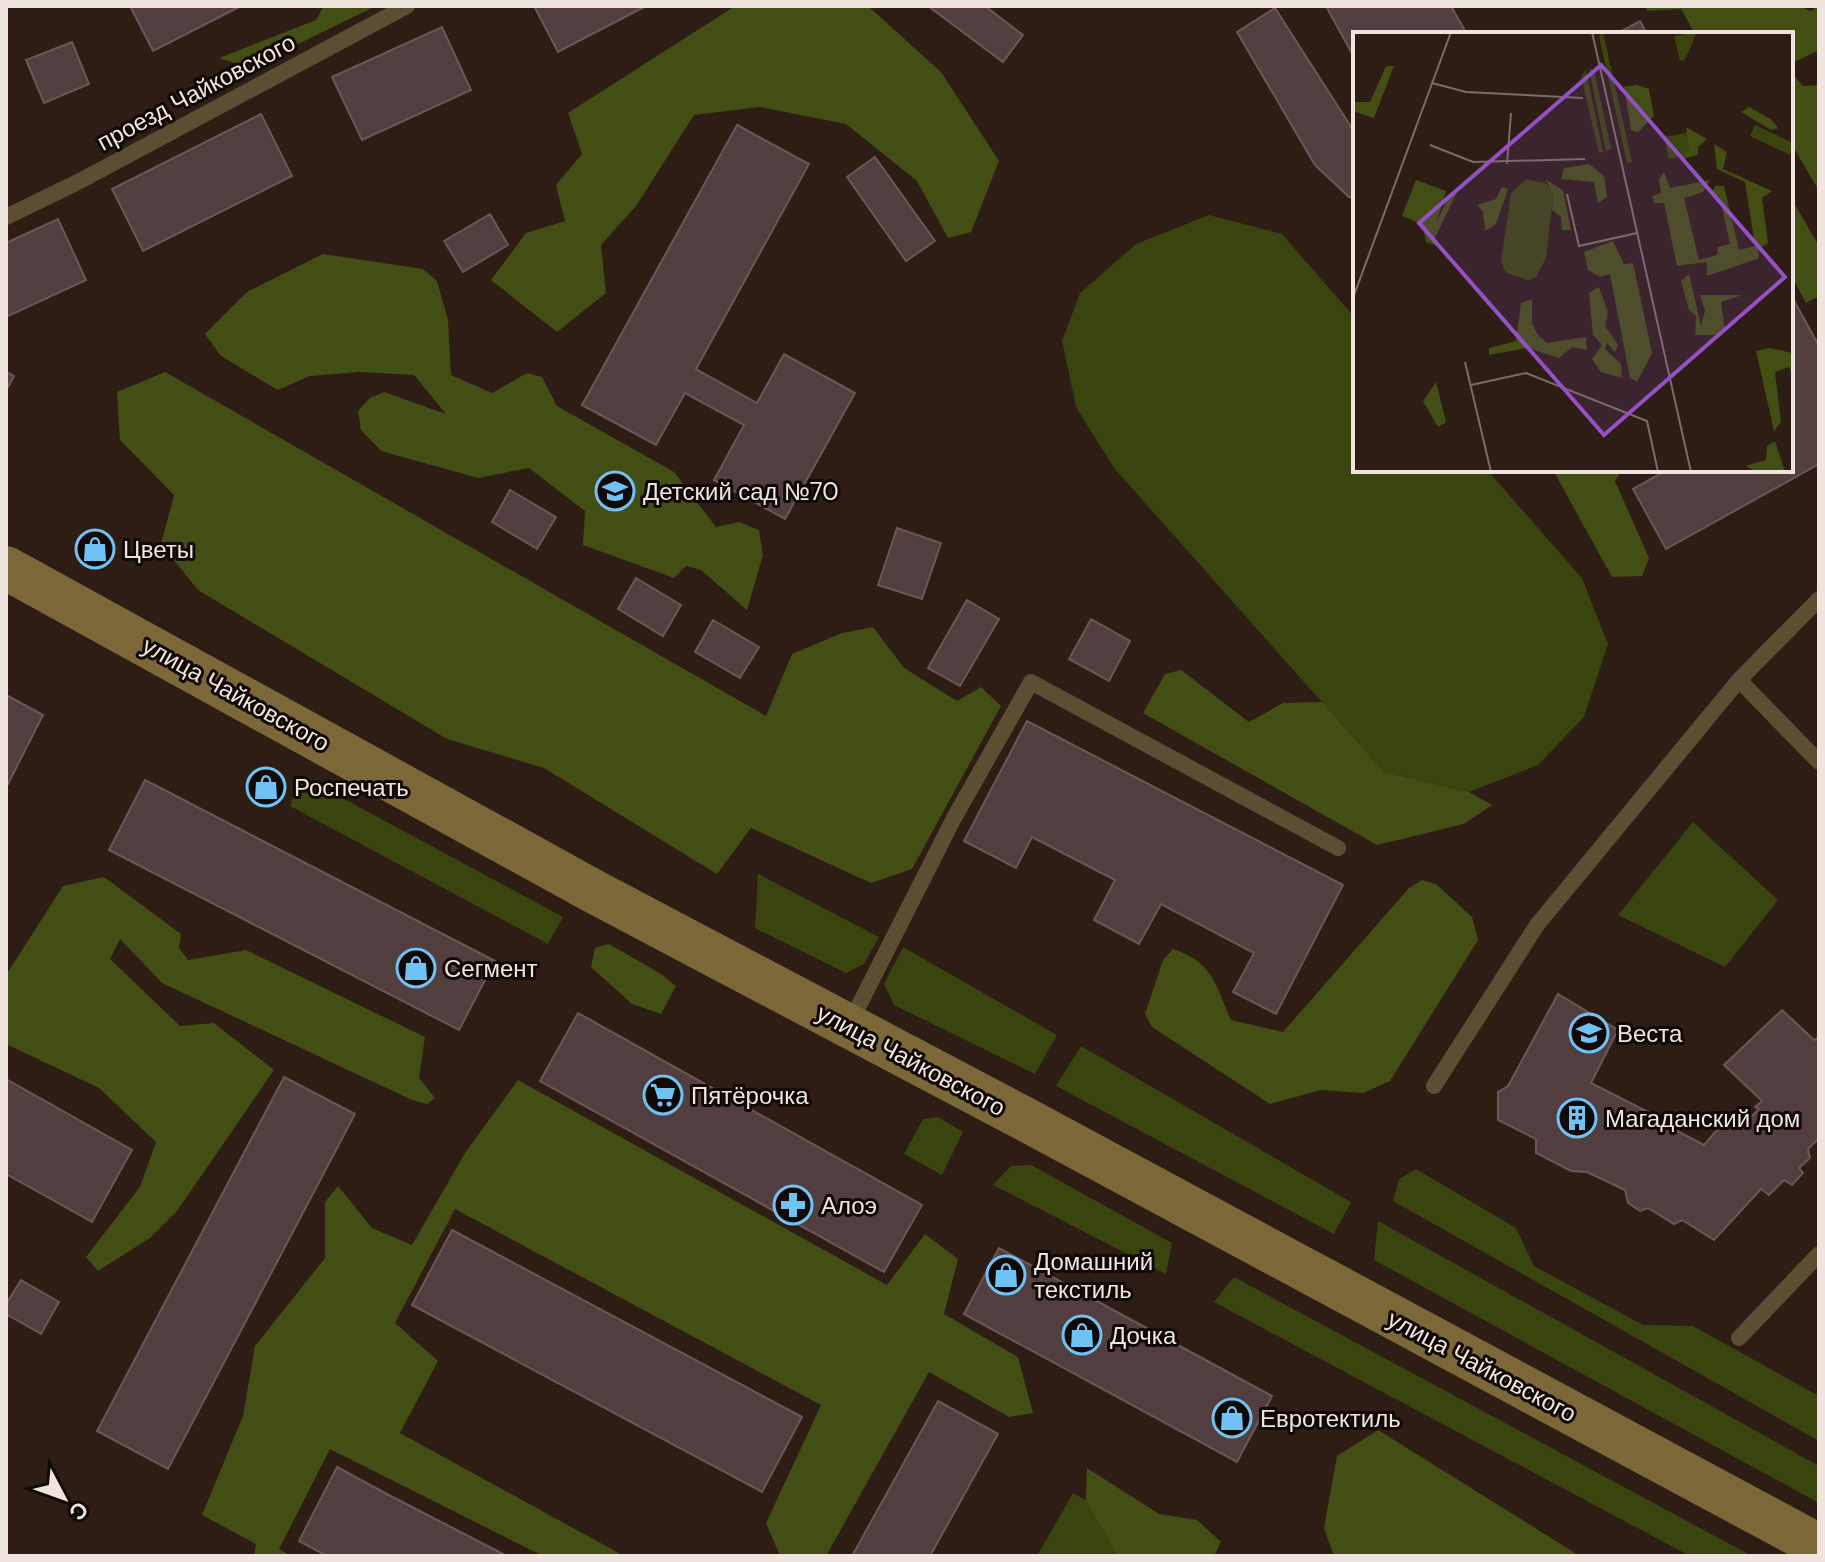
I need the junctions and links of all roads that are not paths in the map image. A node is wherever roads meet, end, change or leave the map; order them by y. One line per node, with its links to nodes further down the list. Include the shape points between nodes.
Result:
1 (407, 6): 2 (lane, проезд Чайковского)
2 (6, 217)
3 (6, 568): 8 (main road, улица Чайковского)
4 (1819, 599): 5 (lane)
5 (1739, 680): 6 (lane); 9 (lane, via 1537,925)
6 (1819, 762)
7 (1338, 848): 8 (lane, via 1031,682 954,818)
8 (849, 1027): 12 (main road, улица Чайковского)
9 (1434, 1086)
10 (1819, 1254): 11 (lane)
11 (1739, 1338)
12 (1819, 1546)

